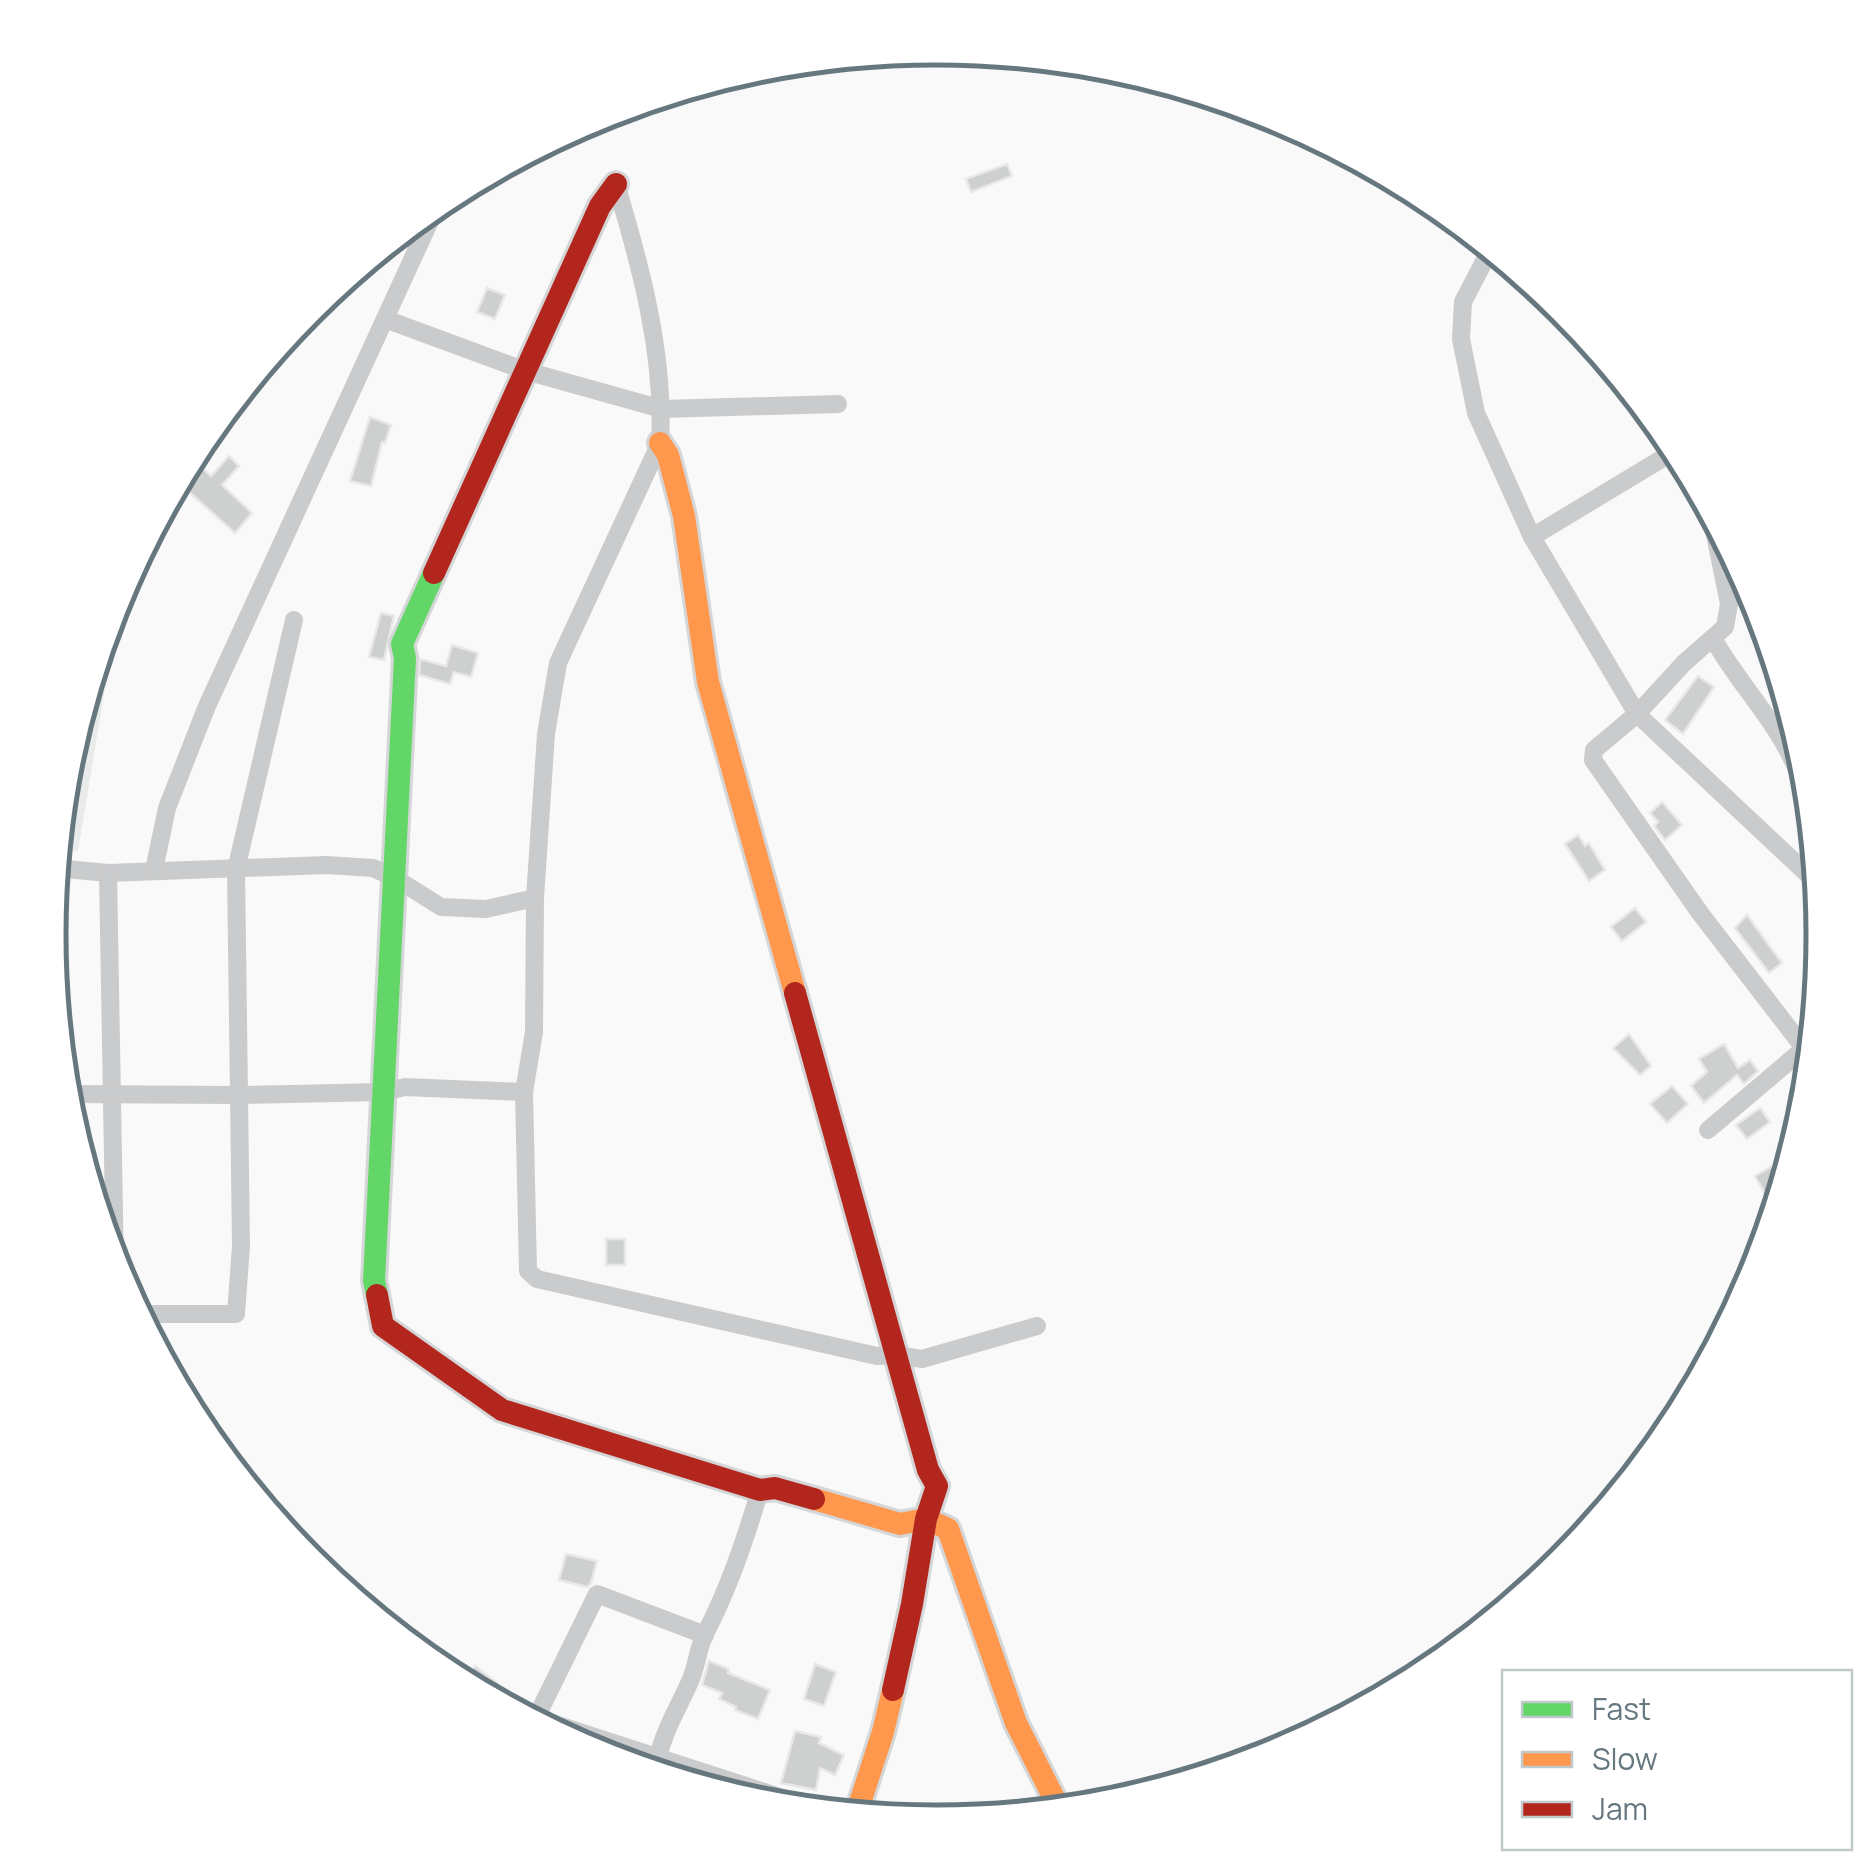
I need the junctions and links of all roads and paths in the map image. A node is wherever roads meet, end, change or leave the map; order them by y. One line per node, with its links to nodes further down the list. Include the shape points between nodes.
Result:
1 (616, 184): 5 (street); 7 (street, via 644,278)
2 (425, 232): 4 (street)
3 (1485, 260): 10 (street, via 1463,302 1461,339 1476,413)
4 (384, 319): 5 (street); 17 (street, via 207,706 167,808)
5 (526, 371): 7 (street); 21 (street, via 402,644)
6 (838, 404): 7 (street)
7 (662, 409): 8 (street)
8 (660, 443): 22 (street, via 558,663 546,734); 34 (street, via 684,516 708,682)
9 (1662, 457): 10 (street)
10 (1532, 537): 14 (street)
11 (1719, 556): 13 (street, via 1730,616)
12 (294, 620): 18 (street)
13 (1714, 640): 14 (street); 15 (street)
14 (1638, 714): 19 (street); 23 (street, via 1594,750 1598,771 1700,913)
15 (1785, 746)
16 (69, 869): 20 (street)
17 (154, 870): 18 (street); 20 (street)
18 (236, 870): 21 (street, via 326,865 374,868); 29 (street)
19 (1803, 870)
20 (108, 873): 27 (street)
21 (396, 878): 22 (street, via 441,907 486,910); 25 (street)
22 (535, 898): 26 (street, via 534,1032)
23 (1800, 1036)
24 (1797, 1058): 30 (street)
25 (382, 1092): 26 (street); 29 (street); 35 (street, via 374,1281 383,1326 502,1410)
26 (524, 1092): 34 (street, via 528,1271 537,1279 877,1356)
27 (110, 1093): 28 (street); 29 (street); 31 (street)
28 (81, 1094)
29 (238, 1095): 32 (street, via 236,1314)
30 (1708, 1130)
31 (113, 1217)
32 (153, 1314)
33 (1037, 1326): 34 (street, via 922,1359)
34 (897, 1354): 36 (street, via 936,1486)
35 (760, 1490): 36 (street, via 774,1488 900,1524); 37 (street, via 742,1553)
36 (926, 1519): 42 (street, via 948,1528 1016,1723); 43 (street, via 912,1604)
37 (705, 1634): 38 (street, via 597,1594); 40 (street)
38 (540, 1709)
39 (610, 1742): 40 (street)
40 (658, 1757): 41 (street)
41 (718, 1777)
42 (1054, 1797)
43 (860, 1801)

